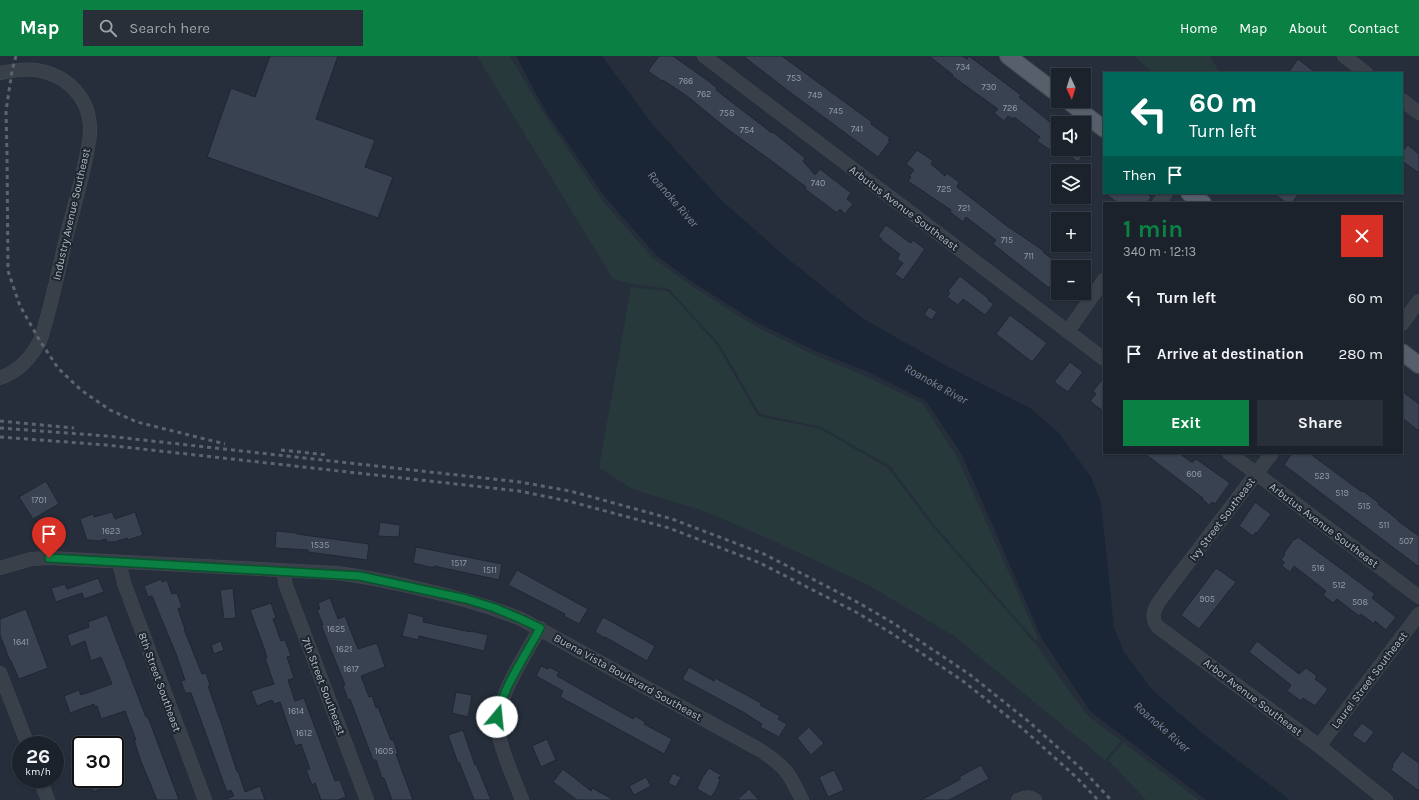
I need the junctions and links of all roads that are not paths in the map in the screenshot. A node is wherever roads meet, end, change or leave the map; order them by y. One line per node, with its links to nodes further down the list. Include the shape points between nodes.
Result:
1 (704, 56): 17 (street, Arbutus Avenue Southeast)
2 (1008, 56): 7 (main road)
3 (1344, 56): 5 (street)
4 (4, 71): 6 (street); 21 (street, Industry Avenue Southeast, via 35,70 62,79 80,95 86,107 90,133 40,341 21,367)
5 (1365, 72)
6 (0, 81)
7 (1051, 89)
8 (1403, 101): 10 (street)
9 (1077, 108): 11 (main road)
10 (1419, 113)
11 (1103, 128)
12 (1190, 194): 13 (main road)
13 (1202, 202)
14 (1103, 281): 17 (street)
15 (1419, 302): 16 (street)
16 (1403, 323)
17 (1068, 331): 19 (street, Arbutus Avenue Southeast)
18 (1403, 353): 20 (main road)
19 (1103, 358)
20 (1419, 365)
21 (0, 378)
22 (1231, 454): 24 (street, Arbutus Avenue Southeast)
23 (1271, 454): 24 (street, Ivy Street Southeast)
24 (1257, 473): 28 (street, Ivy Street Southeast); 29 (street, Arbutus Avenue Southeast)
25 (119, 562): 26 (street, Buena Vista Boulevard Southeast, via 49,558 31,559); 27 (street, Buena Vista Boulevard Southeast); 38 (street, 8th Street Southeast, via 126,591)
26 (0, 568)
27 (284, 571): 31 (street, Buena Vista Boulevard Southeast, via 360,576 436,592 495,608); 39 (street, 7th Street Southeast, via 284,583)
28 (1172, 584): 35 (street, Arbor Avenue Southeast, via 1154,610 1155,623)
29 (1419, 597)
30 (1419, 614): 35 (street, Laurel Street Southeast)
31 (540, 628): 40 (street, via 500,704 497,717 503,750); 41 (street, Buena Vista Boulevard Southeast, via 774,759 790,775)
32 (0, 673): 33 (street)
33 (4, 697): 34 (street)
34 (24, 736)
35 (1319, 746): 44 (street, Arbor Avenue Southeast)
36 (43, 788): 37 (street)
37 (48, 800)
38 (205, 800)
39 (366, 800)
40 (522, 800)
41 (802, 800)
42 (1018, 800): 43 (street, via 1030,797)
43 (1035, 800)
44 (1386, 800)

